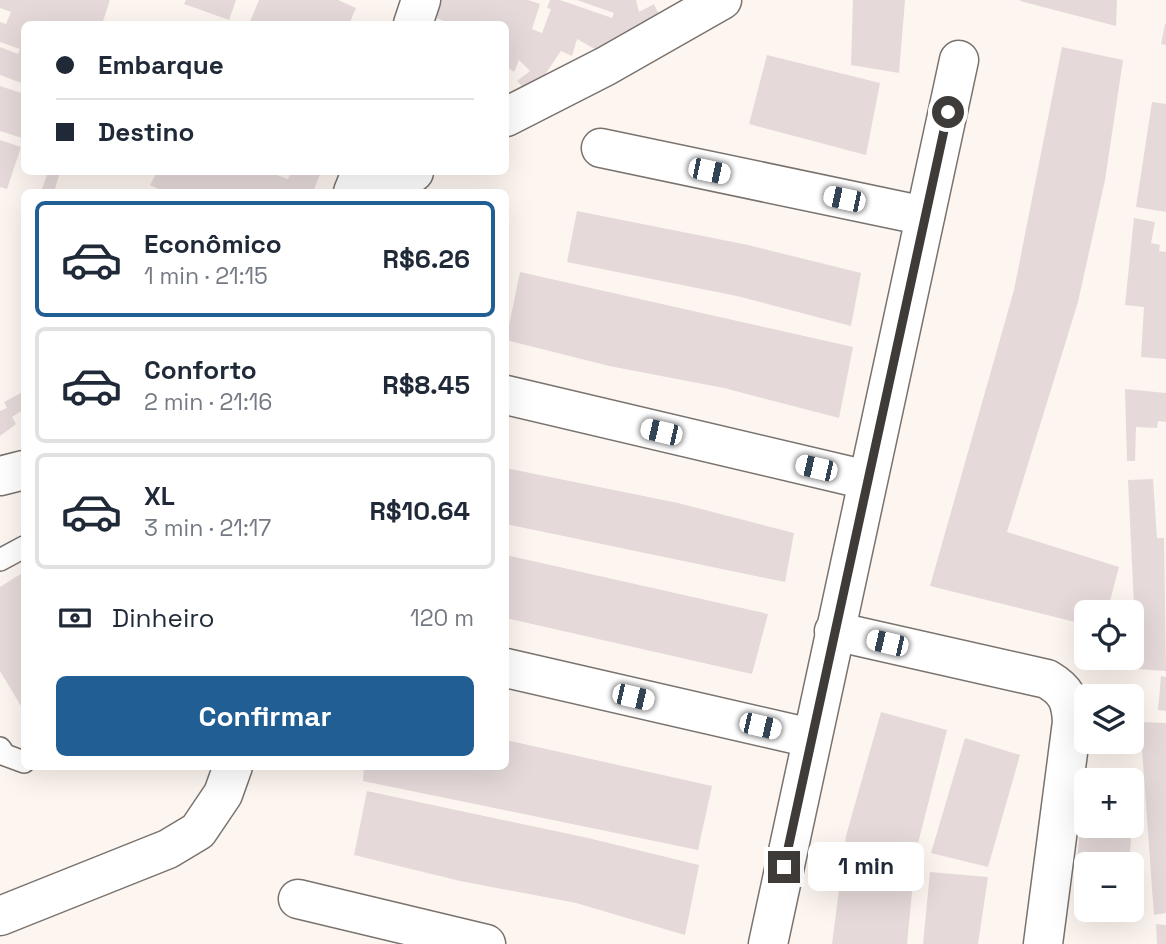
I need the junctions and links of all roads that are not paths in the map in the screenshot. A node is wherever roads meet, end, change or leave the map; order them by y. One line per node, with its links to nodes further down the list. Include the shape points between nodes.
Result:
1 (421, 0): 3 (street)
2 (722, 0): 5 (street)
3 (414, 21)
4 (959, 60): 9 (street)
5 (509, 115)
6 (601, 148): 9 (street)
7 (410, 175): 8 (street)
8 (391, 189)
9 (925, 216): 13 (street)
10 (509, 396): 13 (street)
11 (21, 471): 12 (street)
12 (0, 476)
13 (867, 480): 16 (street)
14 (21, 549): 15 (lane)
15 (0, 560)
16 (834, 631): 18 (street); 26 (street, via 1047,679 1063,688 1071,702 1072,722)
17 (509, 669): 18 (street)
18 (811, 738): 25 (street)
19 (0, 748): 20 (lane)
20 (21, 761)
21 (232, 770): 23 (street, via 223,794 198,831 168,849)
22 (298, 899): 24 (street)
23 (0, 916)
24 (486, 944)
25 (768, 944)
26 (1043, 944)

